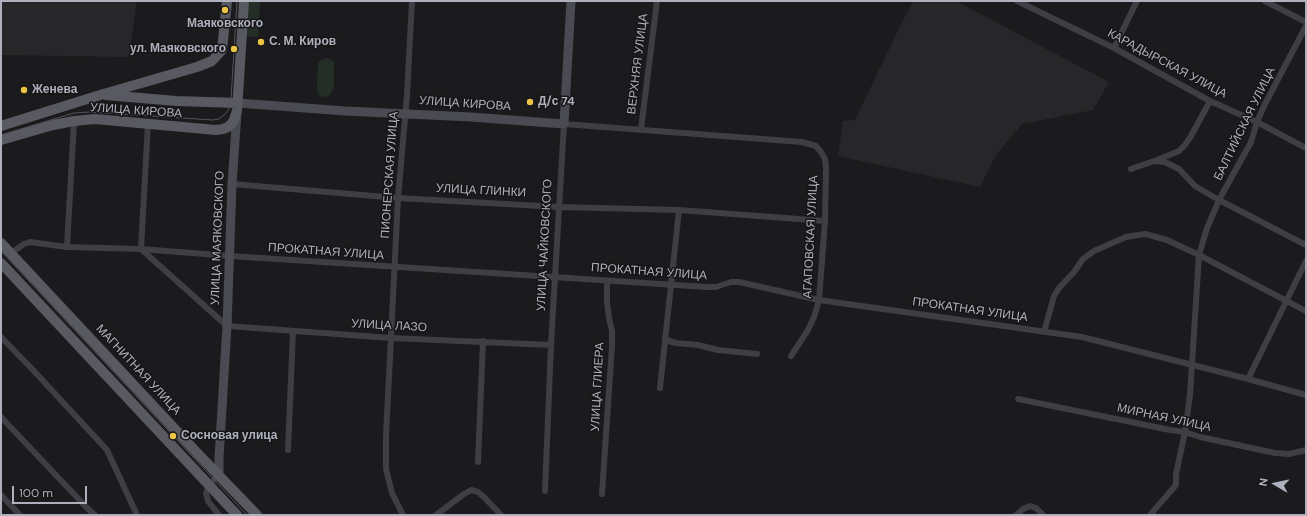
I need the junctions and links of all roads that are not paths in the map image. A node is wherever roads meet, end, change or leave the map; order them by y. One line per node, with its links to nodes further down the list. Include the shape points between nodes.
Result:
1 (227, 1): 12 (main road, via 222,50 212,62)
2 (244, 1): 14 (main road, УЛИЦА МАЯКОВСКОГО)
3 (412, 1): 15 (street, ПИОНЕРСКАЯ УЛИЦА)
4 (572, 1): 19 (main road, УЛИЦА ЧАЙКОВСКОГО)
5 (658, 1): 21 (street, ВЕРХНЯЯ УЛИЦА)
6 (1017, 1): 11 (street, КАРАДЫРСКАЯ УЛИЦА)
7 (1137, 1): 11 (street)
8 (1265, 1): 9 (street)
9 (1306, 22)
10 (1306, 26): 17 (street, БАЛТИЙСКАЯ УЛИЦА)
11 (1114, 48): 13 (street, КАРАДЫРСКАЯ УЛИЦА)
12 (100, 95): 14 (main road); 20 (main road)
13 (1210, 101): 17 (street, КАРАДЫРСКАЯ УЛИЦА); 25 (street, via 1182,148)
14 (238, 107): 15 (main road, УЛИЦА КИРОВА); 18 (main road, УЛИЦА КИРОВА, via 232,122 223,129); 27 (main road, УЛИЦА МАЯКОВСКОГО)
15 (405, 114): 19 (main road, УЛИЦА КИРОВА); 28 (street, ПИОНЕРСКАЯ УЛИЦА)
16 (74, 121): 18 (main road, УЛИЦА КИРОВА); 22 (main road, УЛИЦА КИРОВА); 35 (street)
17 (1257, 122): 24 (street, КАРАДЫРСКАЯ УЛИЦА); 29 (street, БАЛТИЙСКАЯ УЛИЦА, via 1251,142)
18 (148, 124): 36 (street)
19 (564, 124): 21 (street, УЛИЦА КИРОВА); 30 (street, УЛИЦА ЧАЙКОВСКОГО)
20 (1, 126)
21 (641, 129): 23 (street, УЛИЦА КИРОВА)
22 (1, 140)
23 (809, 144): 32 (street, АГАПОВСКАЯ УЛИЦА, via 816,146 821,152 826,165)
24 (1306, 148)
25 (1154, 161): 26 (street); 29 (street, via 1165,162 1179,170 1195,186)
26 (1131, 169)
27 (232, 184): 28 (street, УЛИЦА ГЛИНКИ); 39 (main road, УЛИЦА МАЯКОВСКОГО)
28 (398, 198): 30 (street, УЛИЦА ГЛИНКИ); 42 (street, ПИОНЕРСКАЯ УЛИЦА)
29 (1219, 200): 34 (street); 38 (street, БАЛТИЙСКАЯ УЛИЦА)
30 (559, 207): 31 (street, УЛИЦА ГЛИНКИ); 43 (street, УЛИЦА ЧАЙКОВСКОГО)
31 (679, 210): 32 (street, УЛИЦА ГЛИНКИ); 45 (street)
32 (825, 221): 46 (street, АГАПОВСКАЯ УЛИЦА)
33 (1, 243): 37 (main road, МАГНИТНАЯ УЛИЦА)
34 (1306, 245)
35 (67, 247): 36 (street, ПРОКАТНАЯ УЛИЦА); 37 (street, ПРОКАТНАЯ УЛИЦА, via 30,242)
36 (141, 250): 39 (street, ПРОКАТНАЯ УЛИЦА); 49 (street)
37 (11, 253): 69 (main road, МАГНИТНАЯ УЛИЦА)
38 (1199, 255): 47 (street); 51 (street, via 1167,240 1145,234 1126,237 1094,251 1083,260 1054,296); 59 (street, БАЛТИЙСКАЯ УЛИЦА)
39 (230, 256): 42 (street, ПРОКАТНАЯ УЛИЦА); 49 (main road, УЛИЦА МАЯКОВСКОГО)
40 (1306, 262): 47 (street)
41 (1, 264): 70 (main road)
42 (395, 267): 43 (street, ПРОКАТНАЯ УЛИЦА); 53 (street, ПИОНЕРСКАЯ УЛИЦА)
43 (555, 277): 44 (street, ПРОКАТНАЯ УЛИЦА); 56 (street, УЛИЦА ЧАЙКОВСКОГО)
44 (607, 281): 45 (street, ПРОКАТНАЯ УЛИЦА); 72 (street, УЛИЦА ГЛИЕРА, via 612,346)
45 (671, 285): 46 (street, ПРОКАТНАЯ УЛИЦА, via 712,287 739,282); 54 (street)
46 (819, 300): 51 (street, ПРОКАТНАЯ УЛИЦА); 58 (street, АГАПОВСКАЯ УЛИЦА, via 808,330)
47 (1286, 301): 48 (street); 60 (street)
48 (1306, 311)
49 (227, 326): 50 (street, УЛИЦА ЛАЗО); 69 (main road, УЛИЦА МАЯКОВСКОГО)
50 (294, 331): 53 (street, УЛИЦА ЛАЗО); 66 (street)
51 (1044, 332): 59 (street, ПРОКАТНАЯ УЛИЦА, via 1082,337)
52 (1, 337): 76 (street, via 107,450)
53 (391, 338): 55 (street, УЛИЦА ЛАЗО); 80 (street, ПИОНЕРСКАЯ УЛИЦА, via 386,469 392,493)
54 (665, 338): 57 (street, via 676,343); 61 (street)
55 (483, 342): 56 (street, УЛИЦА ЛАЗО); 68 (street)
56 (551, 345): 71 (street, УЛИЦА ЧАЙКОВСКОГО)
57 (757, 354)
58 (791, 356)
59 (1192, 365): 60 (street, ПРОКАТНАЯ УЛИЦА); 65 (street, БАЛТИЙСКАЯ УЛИЦА)
60 (1248, 379): 62 (street, ПРОКАТНАЯ УЛИЦА)
61 (660, 388)
62 (1306, 396)
63 (1018, 399): 65 (street, МИРНАЯ УЛИЦА)
64 (1, 417): 75 (street)
65 (1185, 432): 67 (street, МИРНАЯ УЛИЦА, via 1275,453 1289,454); 85 (street, БАЛТИЙСКАЯ УЛИЦА, via 1176,484)
66 (288, 450)
67 (1306, 450)
68 (478, 462)
69 (219, 475): 70 (street); 79 (main road, МАГНИТНАЯ УЛИЦА)
70 (209, 485): 77 (street, via 206,493 208,501); 78 (main road)
71 (545, 491)
72 (602, 494)
73 (1, 495): 74 (street)
74 (20, 515)
75 (95, 515)
76 (137, 515)
77 (219, 515)
78 (237, 515)
79 (257, 515)
80 (403, 515)
81 (436, 515): 82 (street, via 471,490 478,492)
82 (501, 515)
83 (1016, 515): 84 (street, via 1030,506)
84 (1043, 515)
85 (1150, 515)

